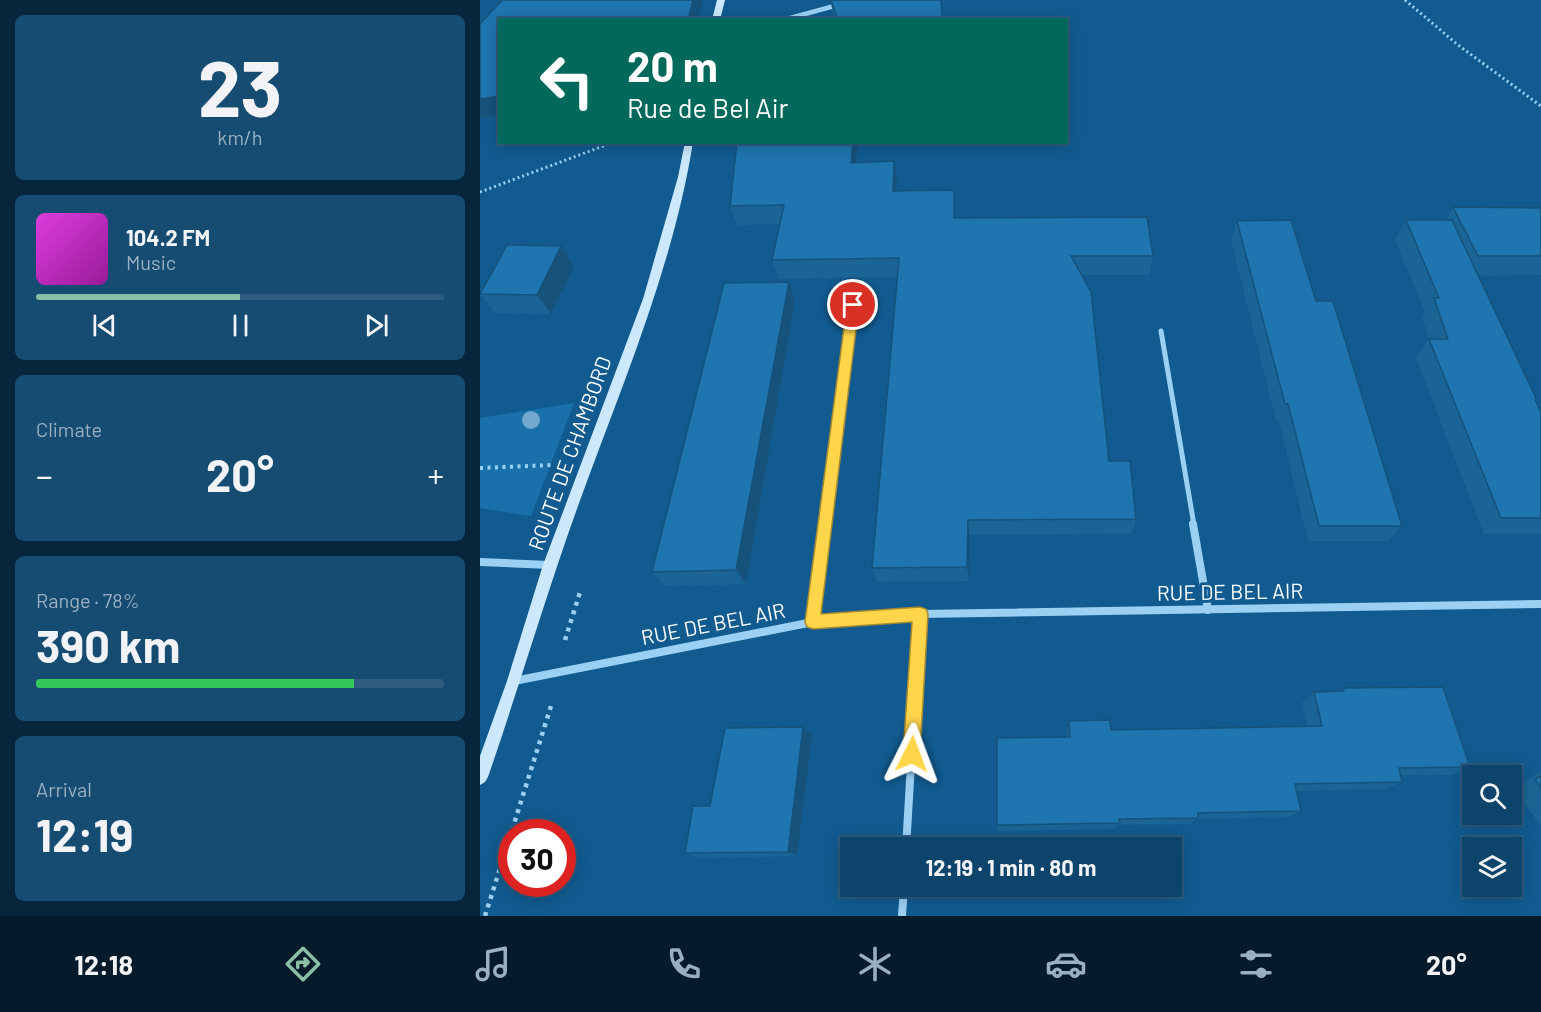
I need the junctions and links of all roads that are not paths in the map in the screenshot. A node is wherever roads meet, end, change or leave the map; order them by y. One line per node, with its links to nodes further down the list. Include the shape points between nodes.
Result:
1 (721, 0): 3 (main road)
2 (844, 3): 4 (street)
3 (716, 18)
4 (790, 18)
5 (689, 144): 9 (main road, ROUTE DE CHAMBORD, via 648,299)
6 (853, 305): 13 (street)
7 (1161, 331): 11 (street)
8 (480, 562): 9 (street)
9 (550, 565): 14 (main road, ROUTE DE CHAMBORD)
10 (1541, 604): 11 (street, RUE DE BEL AIR)
11 (1208, 610): 12 (street, RUE DE BEL AIR)
12 (920, 614): 13 (street, RUE DE BEL AIR); 16 (street)
13 (813, 622): 14 (street, RUE DE BEL AIR)
14 (514, 681): 15 (main road, ROUTE DE CHAMBORD)
15 (480, 777)
16 (907, 837)
17 (903, 897): 18 (street)
18 (902, 916)

